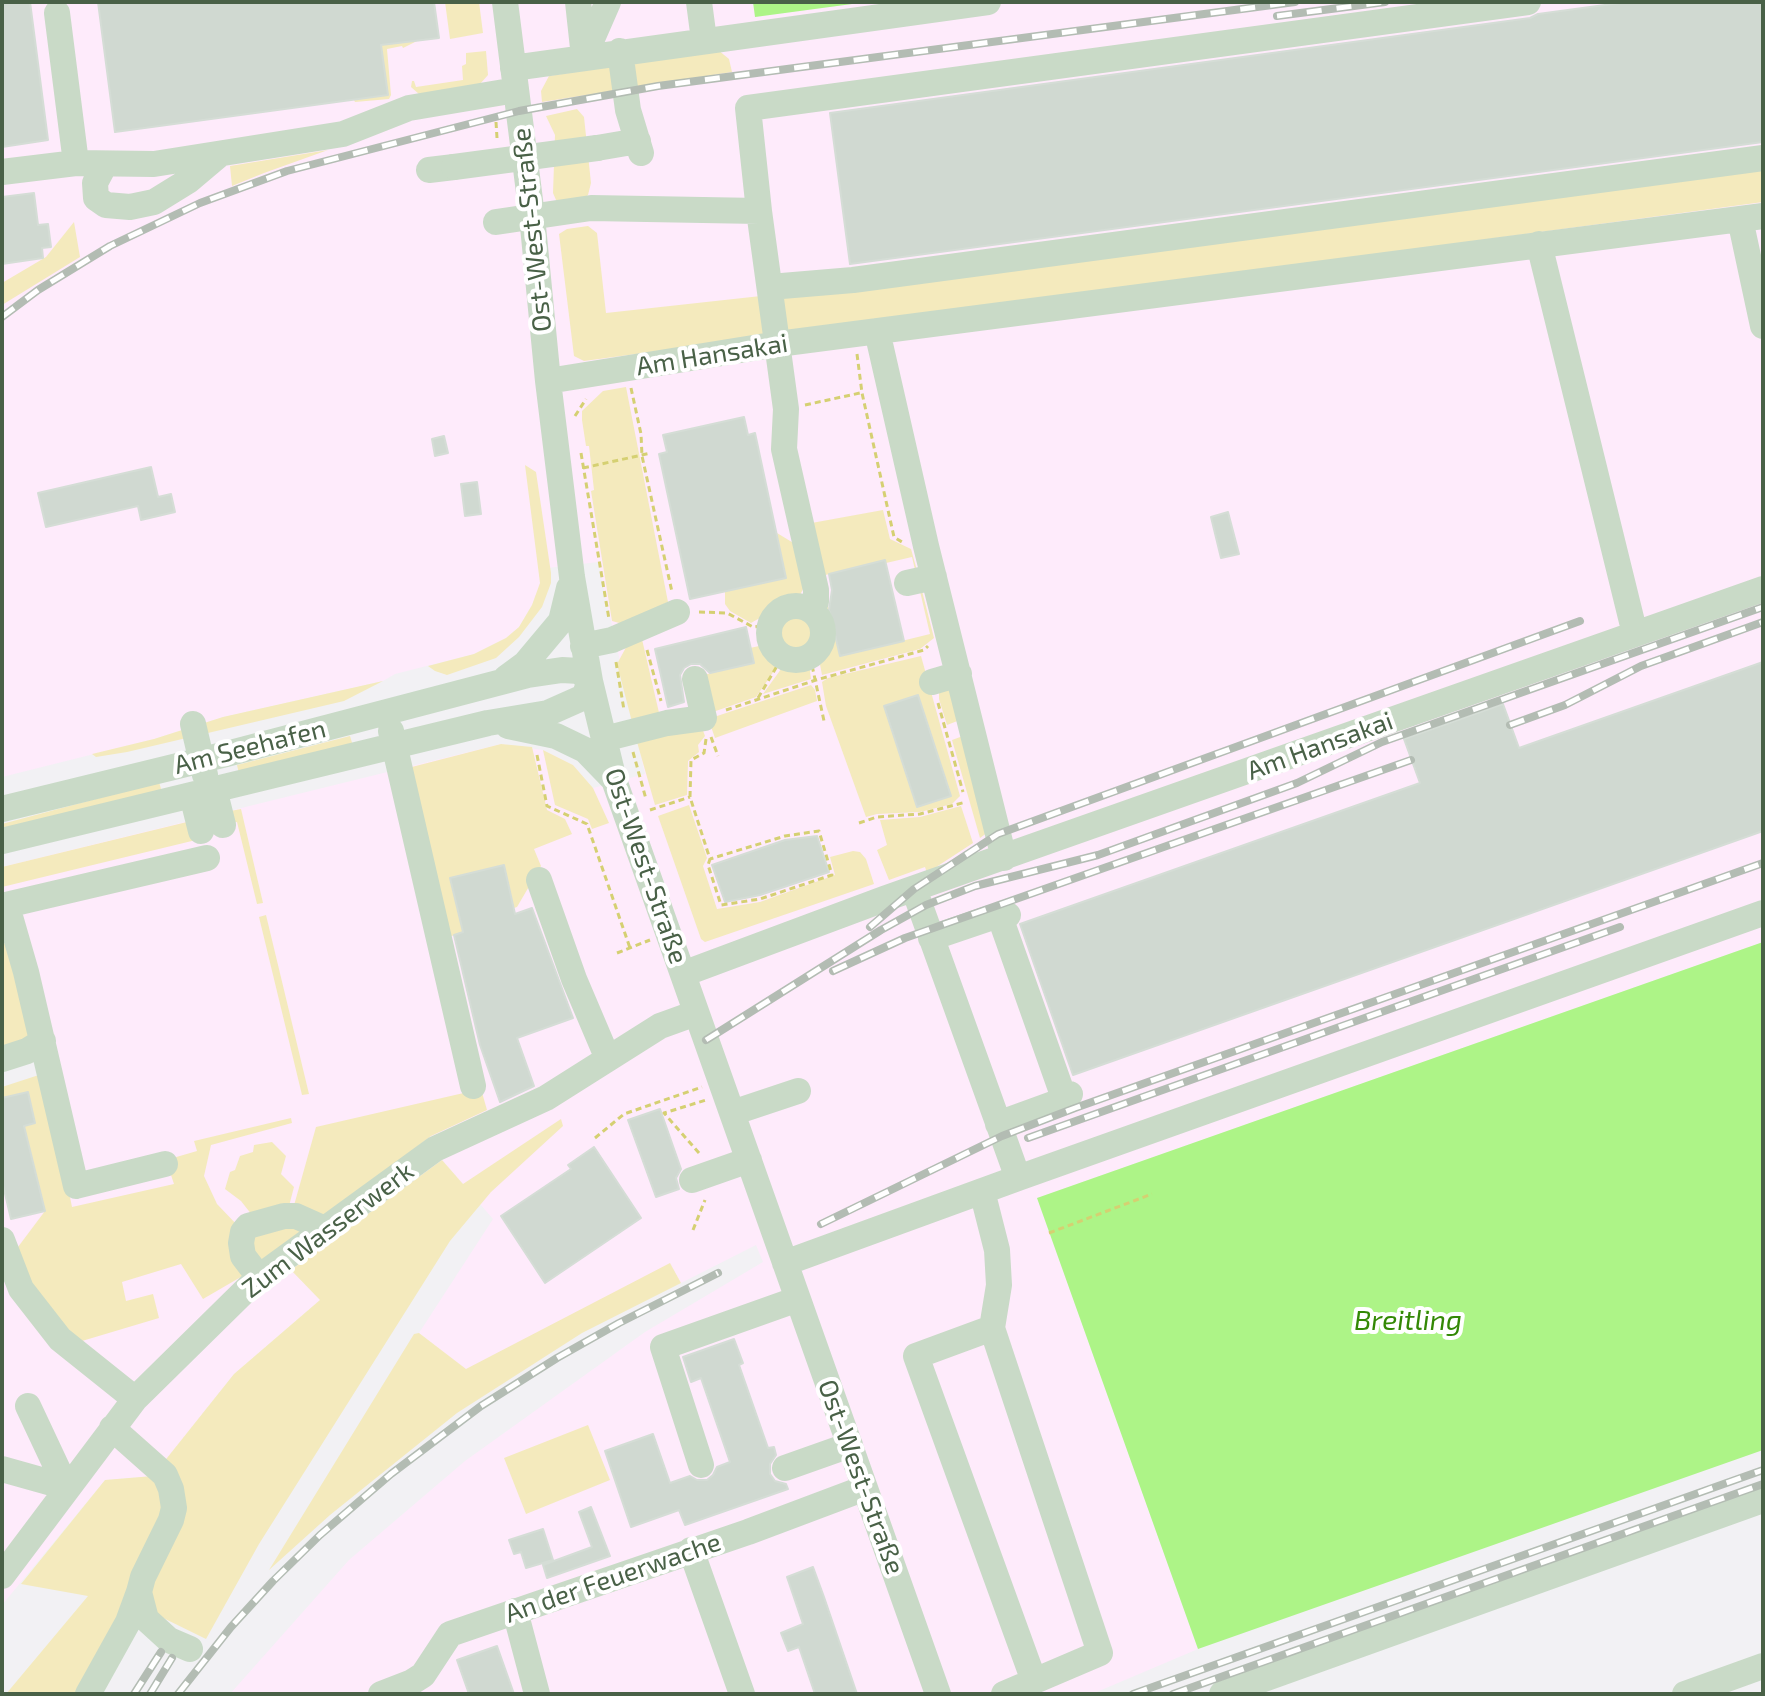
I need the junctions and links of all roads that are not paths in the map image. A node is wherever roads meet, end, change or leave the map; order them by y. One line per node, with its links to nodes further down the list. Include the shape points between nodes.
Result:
1 (505, 2): 11 (street, Ost-West-Straße)
2 (578, 2): 10 (street)
3 (608, 2): 10 (street)
4 (699, 2): 8 (street)
5 (988, 2): 8 (street)
6 (1528, 2): 18 (street, via 748,108)
7 (57, 13): 14 (street)
8 (704, 40): 9 (street)
9 (620, 51): 10 (street); 16 (street, bridge, via 628,110 640,147)
10 (584, 57): 11 (street)
11 (515, 79): 12 (street, via 409,108 343,134); 19 (street, Ost-West-Straße)
12 (220, 154): 15 (street, via 154,164); 15 (street, via 154,202 130,207 106,205 96,198 95,183)
13 (1763, 158): 23 (street)
14 (76, 163): 15 (street); 17 (street)
15 (105, 164)
16 (441, 168)
17 (2, 172)
18 (759, 211): 19 (street, via 591,208); 23 (street)
19 (532, 216): 21 (street); 27 (street, Ost-West-Straße)
20 (1752, 218): 22 (street, Am Hansakai); 24 (street)
21 (496, 222)
22 (1539, 244): 25 (street, Am Hansakai); 34 (street)
23 (770, 287): 26 (street)
24 (1763, 326)
25 (865, 333): 26 (street, Am Hansakai); 29 (street)
26 (778, 344): 27 (street, Am Hansakai); 32 (street, via 786,409 784,449 775,481 784,518 801,528 816,590)
27 (559, 379): 28 (street, Ost-West-Straße)
28 (572, 577): 35 (street, Ost-West-Straße); 40 (street, Am Seehafen, via 561,621 525,664)
29 (934, 577): 30 (street); 36 (street)
30 (907, 583)
31 (1763, 589): 34 (street, Am Hansakai)
32 (810, 610): 32 (street, via 780,612 771,625 771,643 783,656 813,668 823,637 821,621)
33 (677, 612): 35 (street, via 612,640)
34 (1635, 634): 53 (street, Am Hansakai)
35 (583, 646): 38 (street, Ost-West-Straße)
36 (959, 674): 39 (street); 53 (street)
37 (695, 679): 44 (street, via 704,718)
38 (590, 681): 40 (street, Am Seehafen, via 579,671 562,670); 42 (street, Am Seehafen, via 584,697 570,706); 44 (street, Ost-West-Straße)
39 (932, 682)
40 (497, 684): 41 (street, Am Seehafen)
41 (387, 713): 45 (street); 46 (street, Am Seehafen)
42 (488, 723): 45 (street, Am Seehafen); 47 (street, Am Seehafen, via 556,736 585,750)
43 (193, 724): 46 (street)
44 (616, 736): 47 (street, Ost-West-Straße)
45 (394, 745): 48 (street, Am Seehafen); 64 (street)
46 (202, 760): 48 (street); 49 (street, Am Seehafen)
47 (614, 780): 59 (street, Ost-West-Straße)
48 (205, 792): 50 (street); 51 (street, Am Seehafen)
49 (2, 809)
50 (212, 828)
51 (2, 841)
52 (207, 858): 56 (street)
53 (1004, 858): 55 (street, Am Hansakai)
54 (539, 880): 63 (street)
55 (914, 889): 58 (street); 59 (street, Am Hansakai)
56 (4, 906): 61 (street)
57 (1763, 913): 71 (street)
58 (931, 938): 67 (street); 67 (street, via 1004,916 1067,1096)
59 (683, 974): 60 (street, Ost-West-Straße)
60 (696, 1013): 63 (street, Zum Wasserwerk, via 660,1026); 66 (street, Ost-West-Straße)
61 (43, 1041): 62 (street); 69 (street, via 76,1186)
62 (2, 1059)
63 (608, 1059): 73 (street, Zum Wasserwerk, via 546,1098 435,1149)
64 (473, 1086)
65 (798, 1091): 66 (street)
66 (726, 1096): 68 (street, Ost-West-Straße)
67 (998, 1124): 71 (street)
68 (749, 1160): 70 (street); 75 (street, Ost-West-Straße)
69 (165, 1164)
70 (704, 1175)
71 (1018, 1178): 72 (street)
72 (982, 1191): 75 (street); 78 (street, via 997,1250 999,1285)
73 (325, 1229): 76 (street, Zum Wasserwerk); 76 (street, via 296,1216 248,1226 243,1256)
74 (2, 1240): 79 (street, via 21,1289 60,1339)
75 (785, 1263): 77 (street, Ost-West-Straße)
76 (259, 1277): 79 (street, Zum Wasserwerk)
77 (798, 1299): 82 (street, Ost-West-Straße); 83 (street, via 663,1347)
78 (992, 1328): 95 (street, via 1100,1653); 95 (street, via 916,1356)
79 (135, 1399): 81 (street, Zum Wasserwerk)
80 (28, 1406): 86 (street)
81 (112, 1428): 86 (street, Zum Wasserwerk); 91 (street, via 165,1475 172,1498 171,1520)
82 (850, 1445): 84 (street); 87 (street, Ost-West-Straße)
83 (701, 1465)
84 (785, 1468)
85 (2, 1469): 86 (street)
86 (66, 1487): 90 (street, Zum Wasserwerk)
87 (865, 1488): 89 (street, An der Feuerwache); 101 (street, Ost-West-Straße)
88 (1763, 1500): 103 (street)
89 (691, 1550): 92 (street, An der Feuerwache); 100 (street)
90 (2, 1576)
91 (139, 1592): 93 (street, via 146,1619 169,1640); 97 (street)
92 (515, 1611): 96 (street, An der Feuerwache, via 450,1634); 99 (street)
93 (190, 1649)
94 (1763, 1666): 104 (street)
95 (1034, 1681): 102 (street)
96 (426, 1684): 98 (street, An der Feuerwache)
97 (88, 1694)
98 (381, 1694)
99 (537, 1694)
100 (742, 1694)
101 (938, 1694)
102 (1004, 1694)
103 (1222, 1694)
104 (1685, 1694)

